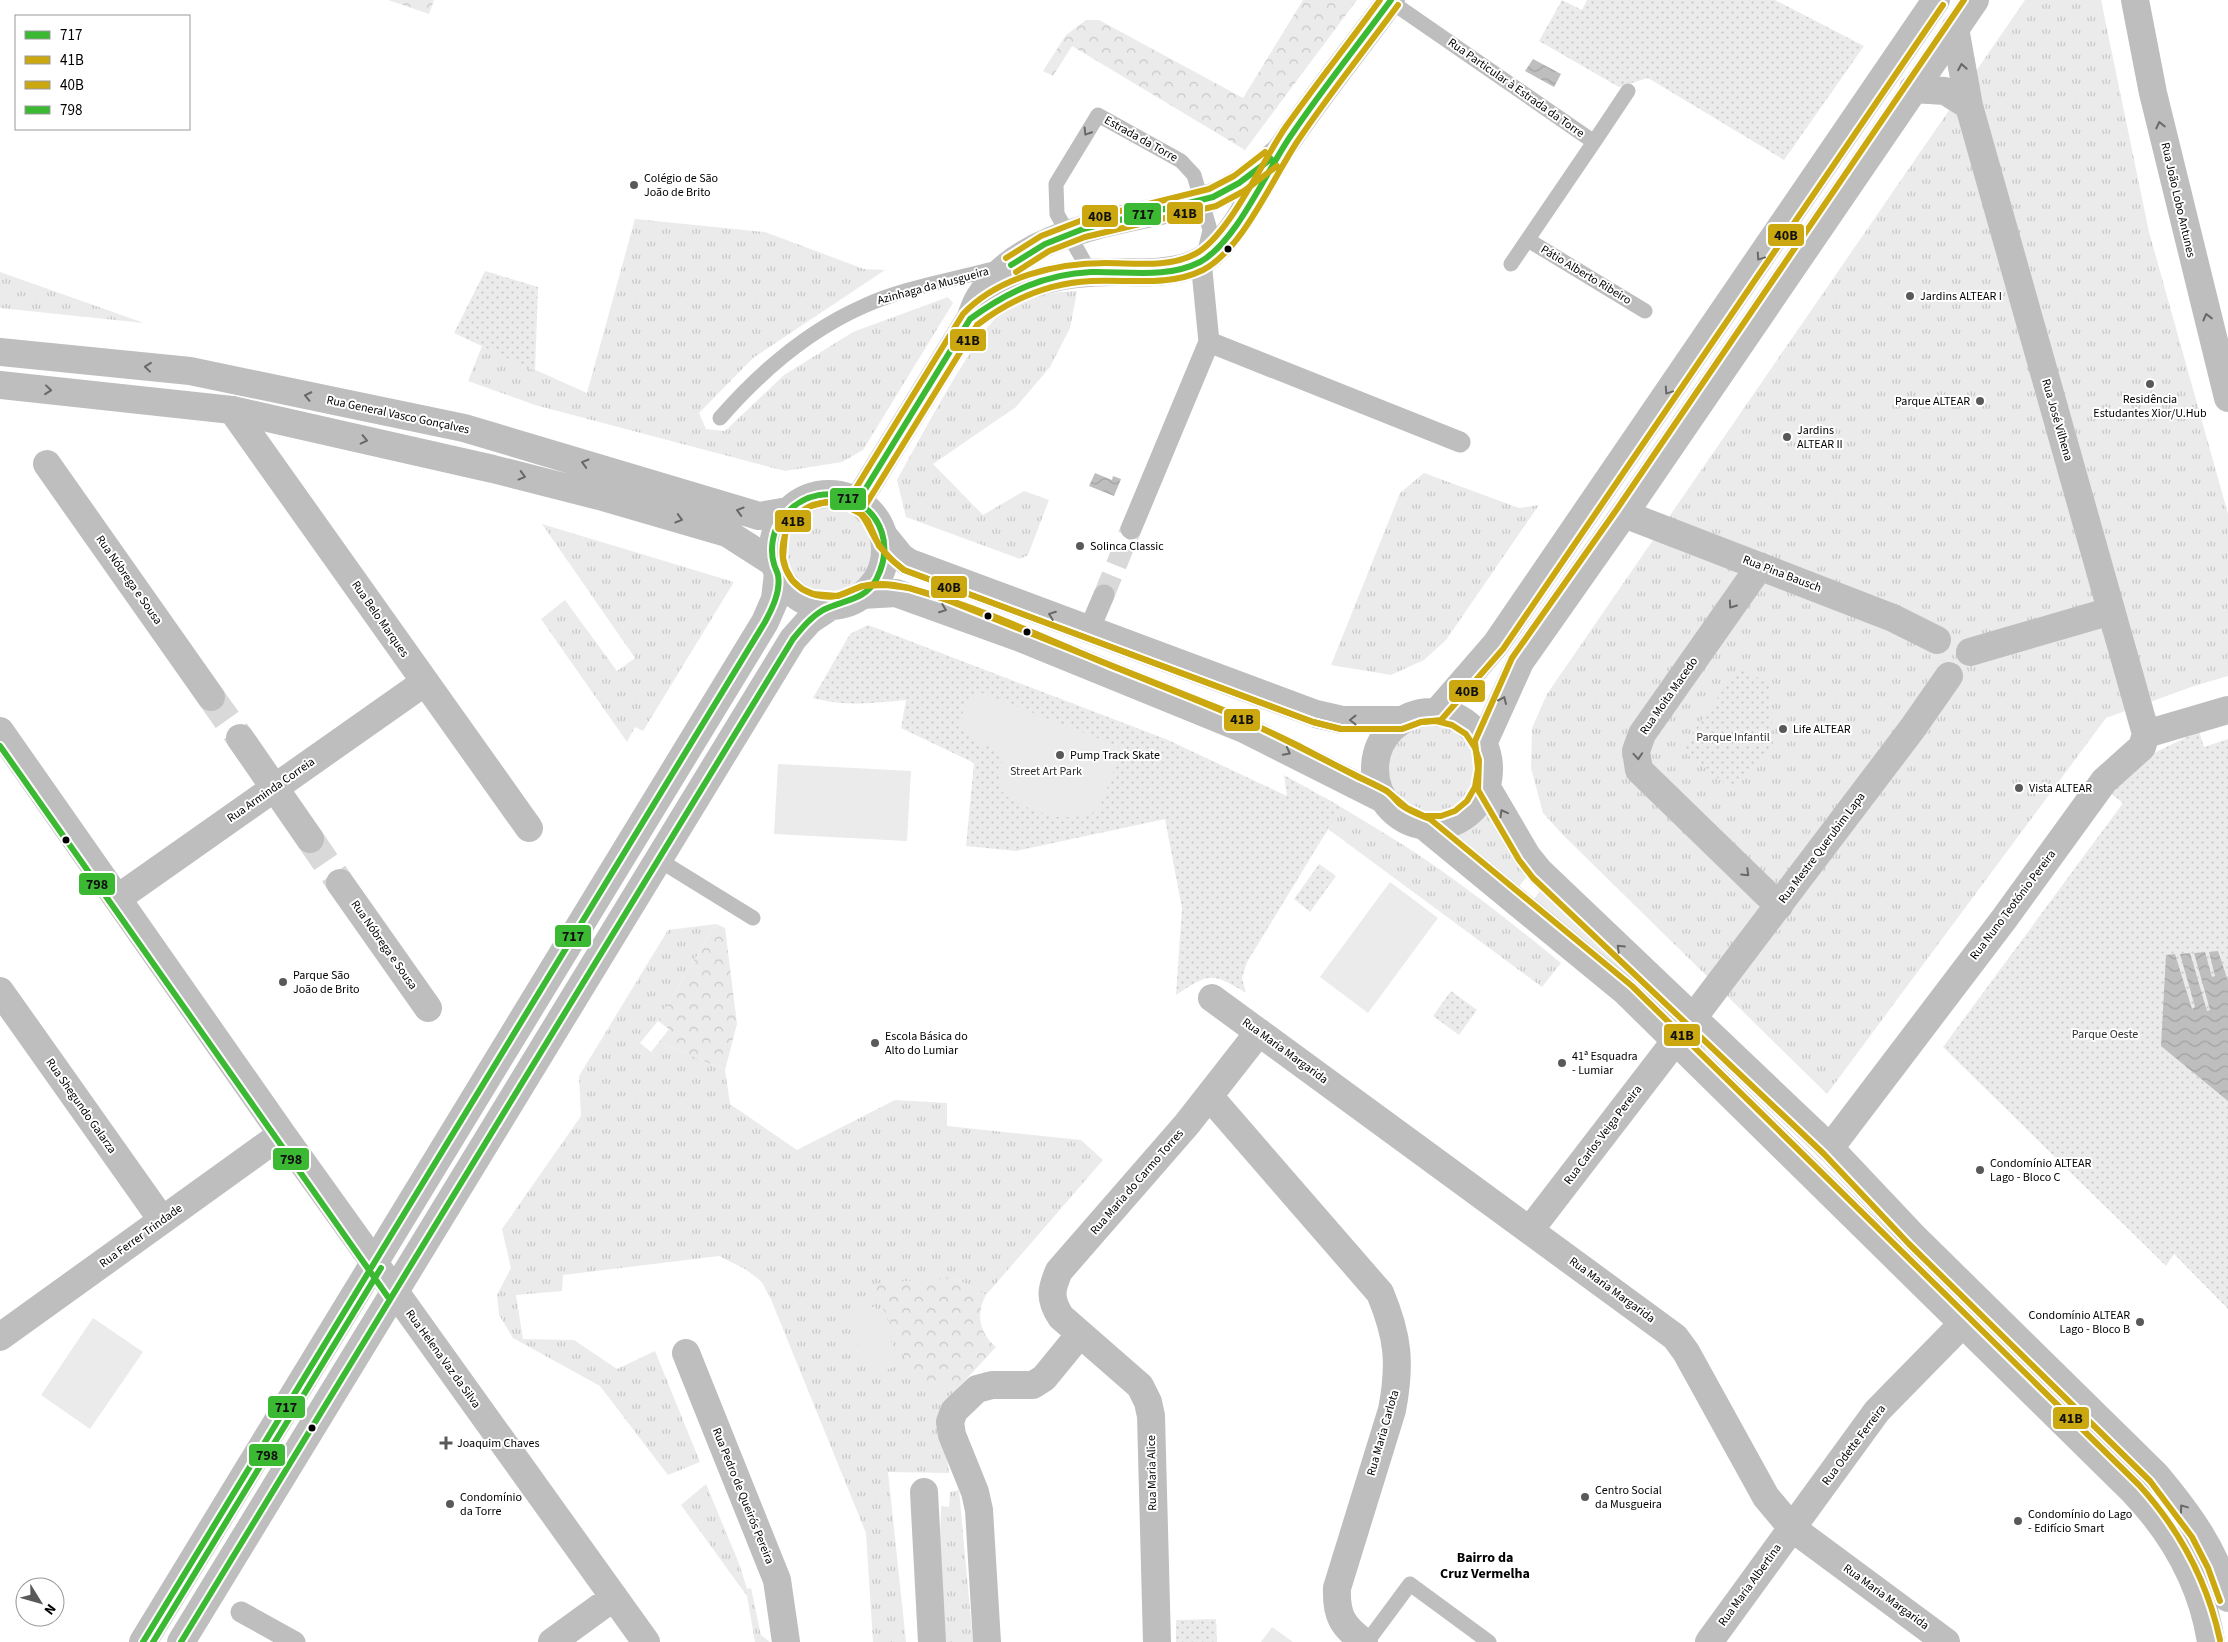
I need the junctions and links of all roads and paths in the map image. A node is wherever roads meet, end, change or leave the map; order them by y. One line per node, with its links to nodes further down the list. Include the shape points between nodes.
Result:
1 (1936, 0): 47 (street, one-way to 47, via 1496,644)
2 (1975, 0): 5 (street)
3 (2135, 0): 21 (street, Rua João Lobo Antunes, one-way to 3, via 2153,93)
4 (1391, 1): 9 (lane, Rua Particular à Estrada da Torre); 10 (street)
5 (1955, 28): 6 (street); 8 (street, Rua José Vilhena, one-way to 5)
6 (1914, 89): 8 (street, via 1945,91); 31 (street)
7 (1628, 91): 9 (lane)
8 (1969, 106): 39 (street, Rua José Vilhena)
9 (1594, 142): 13 (lane, Rua Particular à Estrada da Torre)
10 (1278, 153): 11 (street, via 1230,190); 14 (street, via 1250,202 1219,246)
11 (1202, 201): 12 (street); 12 (lane, Estrada da Torre, one-way to 12, via 1194,175 1181,161 1098,115 1056,184 1057,214); 14 (lane, Estrada da Torre, via 1210,230)
12 (1068, 234): 16 (street, via 1030,252); 17 (lane, Estrada da Torre)
13 (1528, 240): 15 (lane, Rua Particular à Estrada da Torre); 18 (lane, Pátio Alberto Ribeiro)
14 (1201, 261): 17 (street, via 1169,271); 20 (street)
15 (1511, 264)
16 (1006, 269): 19 (street, via 980,298); 26 (lane, Azinhaga da Musgueira, via 989,270 908,291 864,306 802,340 761,374)
17 (1090, 272): 19 (street, via 1023,285 1007,292)
18 (1645, 311)
19 (970, 319): 29 (street)
20 (1209, 342): 27 (street); 32 (street)
21 (2221, 348): 24 (street, Rua João Lobo Antunes)
22 (0, 352): 30 (street, Rua General Vasco Gonçalves, one-way to 22, via 759,516 464,428 190,372)
23 (0, 384): 25 (street, one-way to 25)
24 (2228, 398)
25 (232, 410): 35 (street, one-way to 35, via 494,469 727,533); 44 (street, Rua Belo Marques)
26 (720, 418)
27 (1460, 442)
28 (48, 464): 45 (street, Rua Nóbrega e Sousa)
29 (858, 501): 30 (street, via 827,493 806,498); 33 (street, via 874,516)
30 (788, 511): 35 (street, via 773,541)
31 (1624, 514): 34 (street, Rua Pina Bausch); 52 (street, one-way to 31, via 1520,662)
32 (1131, 529)
33 (884, 536): 36 (street, via 882,569); 40 (street, one-way to 33, via 908,562)
34 (1760, 566): 41 (street, Rua Pina Bausch, via 1893,618); 62 (street, Rua Moita Macedo, one-way to 62, via 1642,734 1636,751 1639,770)
35 (776, 568): 38 (street, via 790,591 800,598 809,603); 75 (street, via 775,599 765,622)
36 (862, 595): 38 (street); 55 (street, one-way to 55, via 896,593 1023,639 1244,729)
37 (1104, 595): 40 (street)
38 (831, 606): 59 (street, via 810,620 793,639)
39 (2110, 611): 42 (street); 50 (street, Rua José Vilhena)
40 (1089, 630): 48 (street, one-way to 40, via 1342,720 1316,714)
41 (1937, 640): 42 (street, via 1957,637 1963,640); 43 (street, via 1930,659 1936,671)
42 (1970, 652): 43 (street, via 1966,670)
43 (1949, 676): 62 (street, Rua Mestre Querubim Lapa)
44 (425, 682): 54 (street, Rua Arminda Correia); 57 (street, Rua Belo Marques)
45 (211, 697)
46 (2228, 710): 50 (street)
47 (1437, 712): 48 (street, via 1419,713); 52 (street, via 1456,717 1472,728)
48 (1402, 720): 55 (street, via 1388,732 1377,756 1376,783)
49 (0, 731): 61 (street, Rua Helena Vaz da Silva)
50 (2146, 734): 72 (street, Rua Nuno Teotónio Pereira, via 2142,747 2104,780 2004,919)
51 (240, 738): 54 (street)
52 (1484, 744): 53 (street, via 1488,758)
53 (1486, 786): 56 (street, via 1480,801 1469,813 1440,826); 67 (street, one-way to 53, via 1540,872 1526,856)
54 (274, 788): 58 (street); 61 (street, Rua Arminda Correia)
55 (1384, 800): 56 (street, via 1401,817)
56 (1424, 826): 69 (street, via 1626,992)
57 (530, 828)
58 (310, 839)
59 (658, 860): 63 (lane); 76 (street)
60 (340, 882): 66 (street, Rua Nóbrega e Sousa)
61 (118, 898): 71 (street, Rua Helena Vaz da Silva)
62 (1779, 906): 67 (street, Rua Mestre Querubim Lapa)
63 (753, 918)
64 (1212, 998): 68 (street, Rua Maria Margarida)
65 (4, 1007): 73 (street, Rua Shegundo Galarza)
66 (428, 1008)
67 (1693, 1018): 72 (street)
68 (1259, 1032): 70 (street, Rua Maria do Carmo Torres); 74 (street, Rua Maria Margarida)
69 (1676, 1040): 74 (street, Rua Carlos Veiga Pereira); 78 (street)
70 (1209, 1096): 79 (street, Rua Maria do Carmo Torres, via 1059,1270 1052,1288 1054,1306); 96 (street, Rua Maria Carlota, via 1380,1293 1391,1320 1397,1347 1398,1380 1392,1410 1337,1588 1337,1607 1343,1624)
71 (282, 1134): 73 (street, Rua Ferrer Trindade); 75 (street, Rua Helena Vaz da Silva)
72 (1830, 1148): 77 (street)
73 (162, 1220): 80 (street, Rua Ferrer Trindade)
74 (1530, 1230): 83 (street, Rua Maria Margarida, via 1675,1337 1766,1497)
75 (374, 1263): 76 (street, Rua Helena Vaz da Silva); 87 (street)
76 (395, 1292): 84 (street, Rua Helena Vaz da Silva); 88 (street)
77 (1982, 1304): 78 (street, Rua Odette Ferreira); 85 (street, one-way to 77, via 2210,1550 2185,1510 2156,1475)
78 (1964, 1324): 83 (street, Rua Odette Ferreira, via 1877,1411); 100 (street, via 2154,1513 2178,1549 2197,1589)
79 (1080, 1334): 94 (street, via 1044,1378 1033,1385 992,1385 977,1389 954,1411 950,1422 979,1510); 95 (street, Rua Maria Alice, via 1140,1386 1148,1402)
80 (0, 1337)
81 (686, 1353): 92 (street, Rua Pedro de Queirós Pereira, via 777,1580)
82 (924, 1492): 93 (street)
83 (1792, 1528): 98 (street, Rua Maria Albertina); 99 (street, Rua Maria Margarida)
84 (614, 1598): 90 (street); 91 (street, Rua Helena Vaz da Silva)
85 (2228, 1598)
86 (241, 1612): 89 (street)
87 (143, 1642)
88 (181, 1642)
89 (295, 1642)
90 (552, 1642)
91 (646, 1642)
92 (786, 1642)
93 (932, 1642)
94 (987, 1642)
95 (1157, 1642)
96 (1365, 1642): 97 (lane, via 1410,1584)
97 (1489, 1642)
98 (1709, 1642)
99 (1946, 1642)
100 (2211, 1642)

